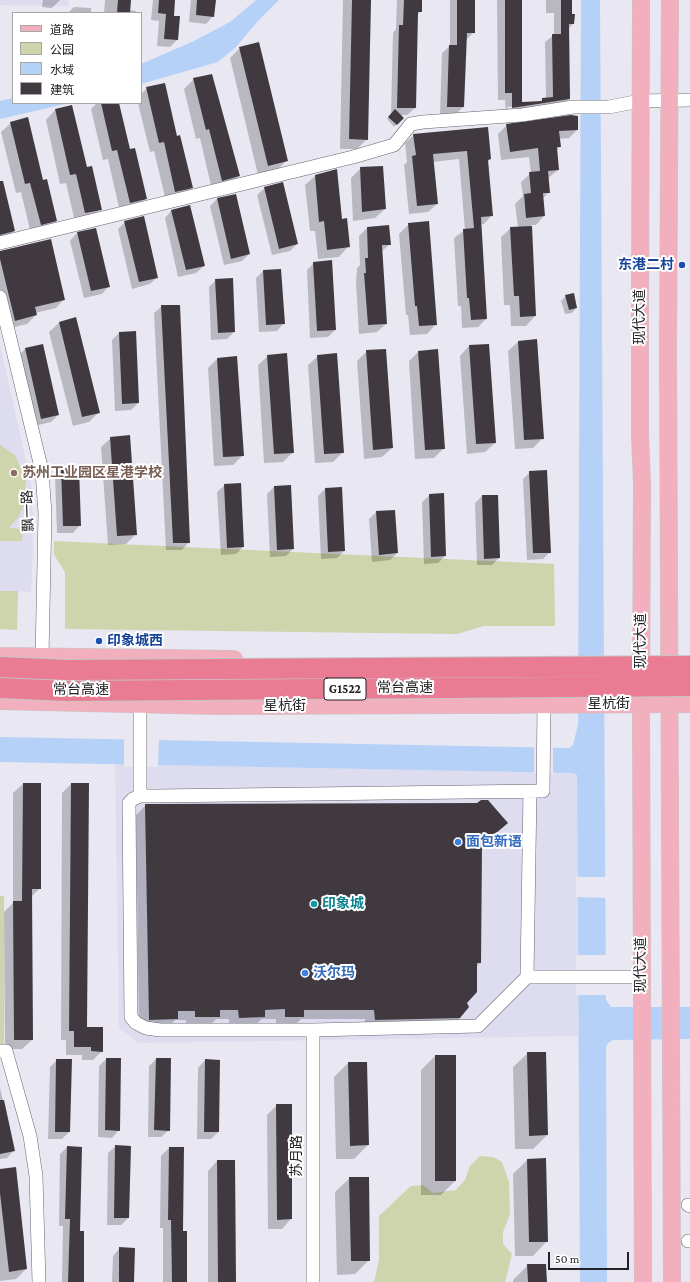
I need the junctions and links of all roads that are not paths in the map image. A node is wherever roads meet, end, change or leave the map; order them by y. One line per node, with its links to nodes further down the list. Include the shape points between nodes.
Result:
1 (641, 0): 5 (main road, 现代大道)
2 (670, 0): 3 (main road, 现代大道)
3 (669, 100): 4 (street); 5 (street); 10 (main road, 现代大道)
4 (690, 100)
5 (640, 101): 6 (street, via 609,107 573,107 538,114 411,124 394,145 360,155); 12 (main road, 现代大道)
6 (0, 243)
7 (0, 297): 9 (street, 飘一路, via 42,471 45,527)
8 (0, 656): 9 (main road)
9 (42, 657): 12 (main road, via 261,660)
10 (670, 657): 11 (main road); 12 (main road); 19 (main road, 现代大道)
11 (690, 657)
12 (641, 658): 18 (main road, 现代大道)
13 (690, 666): 14 (highway, 常台高速 / G1522, bridge, via 67,670)
14 (0, 667)
15 (690, 686): 16 (highway, 常台高速 / G1522, bridge, via 75,691)
16 (0, 688)
17 (0, 701): 21 (main road, 星杭街)
18 (641, 704): 19 (main road, 星杭街); 22 (main road, 星杭街); 25 (main road, 现代大道)
19 (670, 704): 20 (main road, 星杭街); 32 (main road, 现代大道)
20 (690, 704)
21 (140, 705): 22 (main road, 星杭街); 24 (street)
22 (544, 705): 23 (street, via 543,791)
23 (530, 791): 24 (street); 26 (street)
24 (140, 796): 27 (street, via 129,803 131,1017 146,1028 160,1030)
25 (641, 977): 26 (street); 31 (main road, 现代大道)
26 (527, 978): 27 (street, via 478,1026)
27 (313, 1030): 30 (street, 苏月路)
28 (0, 1051): 29 (street, via 6,1051 30,1136 36,1176)
29 (39, 1282)
30 (313, 1282)
31 (643, 1282)
32 (672, 1282)

